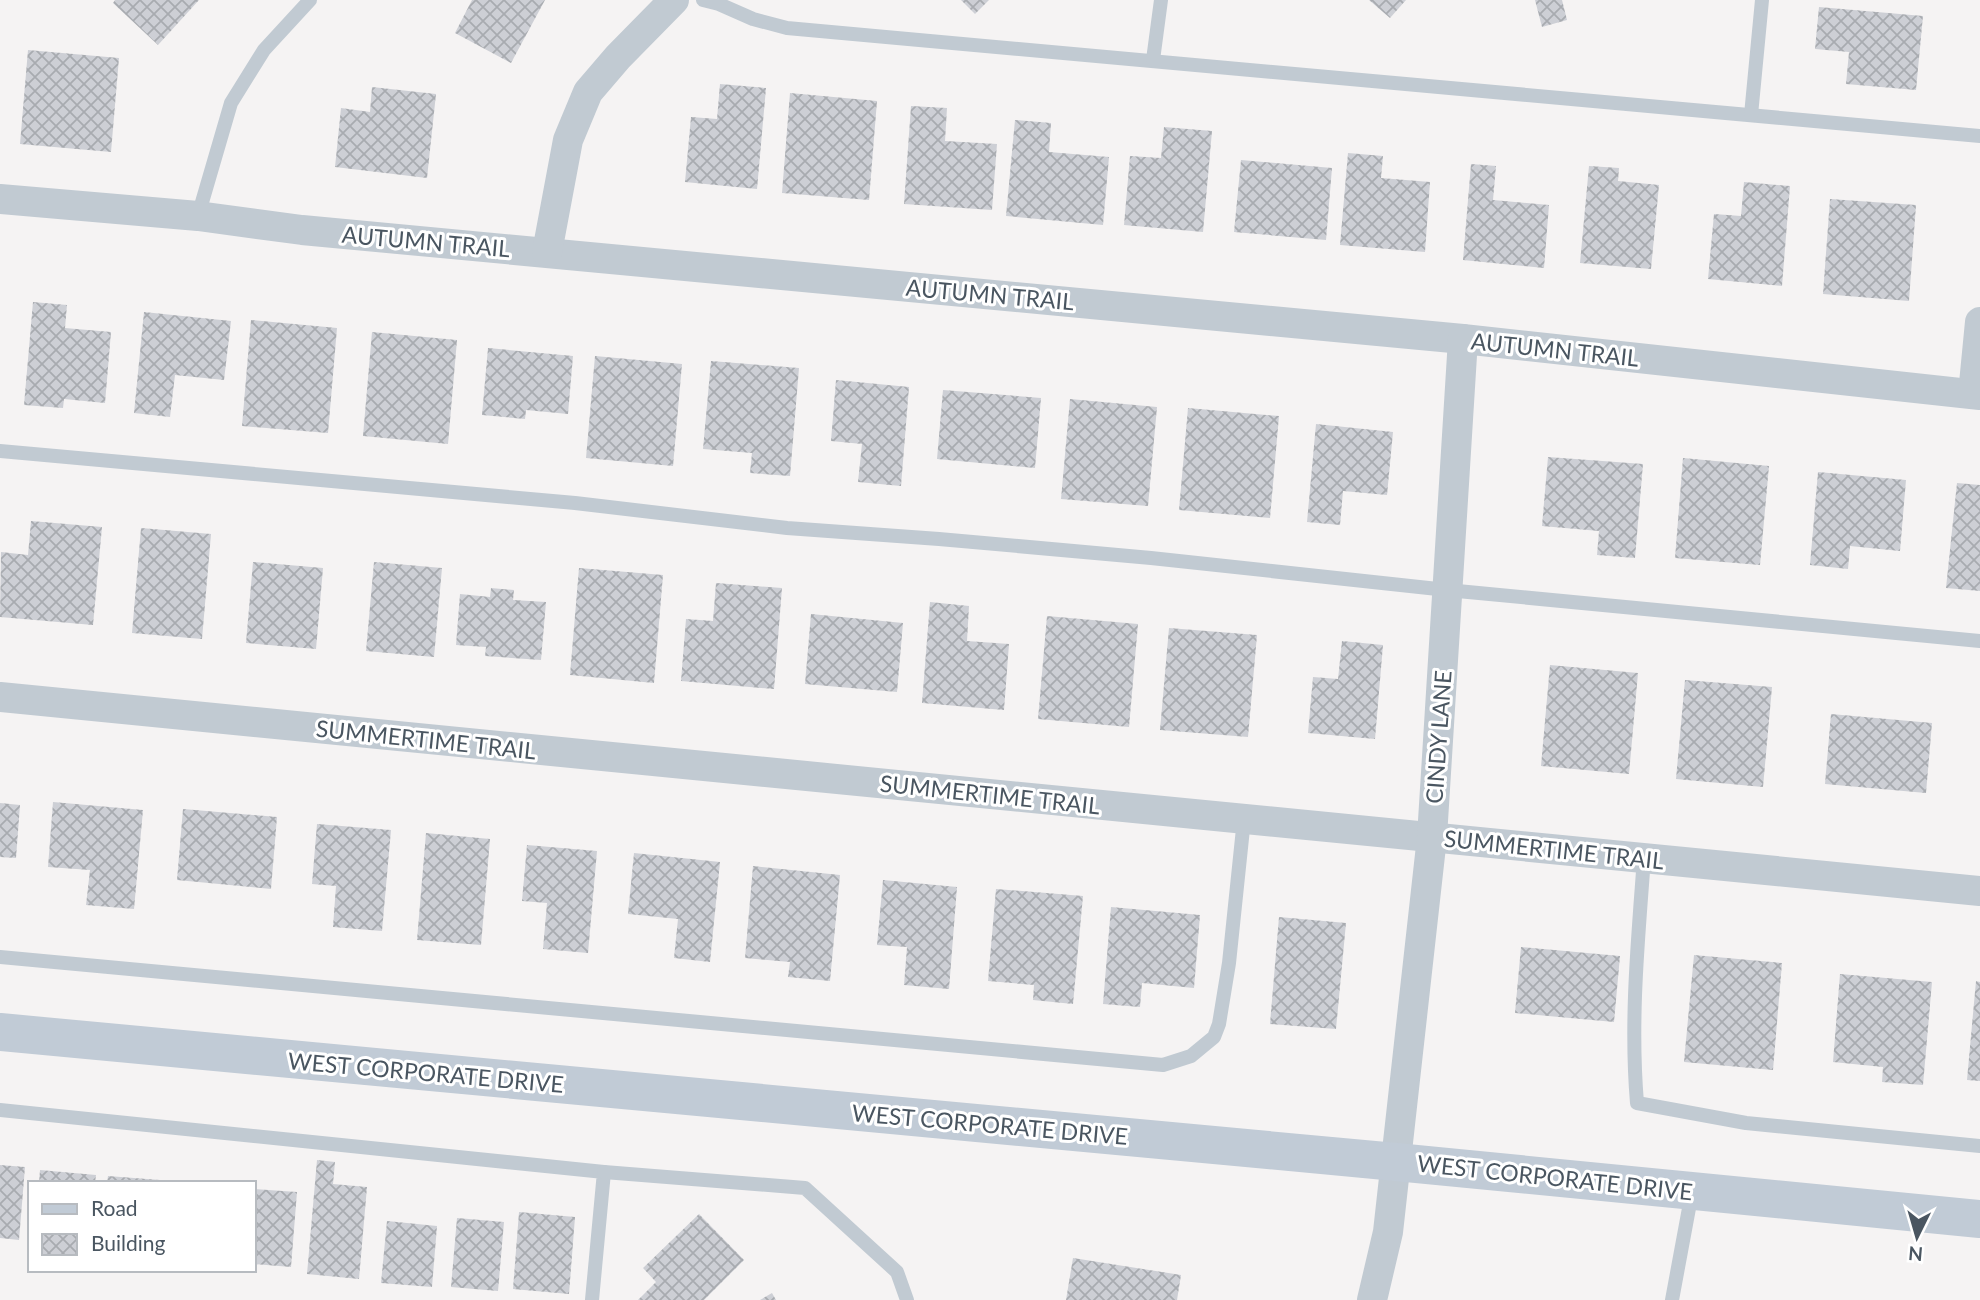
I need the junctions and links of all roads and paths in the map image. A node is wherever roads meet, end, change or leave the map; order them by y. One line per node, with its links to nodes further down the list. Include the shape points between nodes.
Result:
1 (310, 0): 12 (lane, via 264,50 231,103)
2 (674, 0): 13 (street, via 588,92 568,140)
3 (703, 0): 7 (lane)
4 (737, 0): 7 (lane)
5 (1161, 0): 8 (lane)
6 (1762, 0): 9 (lane)
7 (753, 19): 8 (lane, via 787,28)
8 (1153, 60): 9 (lane)
9 (1751, 115): 10 (lane)
10 (1980, 136)
11 (0, 199): 12 (street, AUTUMN TRAIL)
12 (198, 216): 13 (street, AUTUMN TRAIL)
13 (547, 252): 15 (street, AUTUMN TRAIL)
14 (1980, 322): 16 (street)
15 (1463, 340): 16 (street, AUTUMN TRAIL); 18 (street, CINDY LANE)
16 (1976, 394)
17 (0, 451): 18 (lane)
18 (1447, 590): 19 (lane); 22 (street, CINDY LANE)
19 (1980, 641)
20 (0, 697): 21 (street, SUMMERTIME TRAIL)
21 (1244, 819): 22 (street, SUMMERTIME TRAIL); 25 (lane, via 1219,1024 1214,1037 1191,1056 1163,1065)
22 (1432, 837): 23 (street, SUMMERTIME TRAIL); 29 (street, CINDY LANE)
23 (1644, 858): 24 (street, SUMMERTIME TRAIL); 28 (lane, via 1634,999 1637,1103 1745,1123)
24 (1980, 891)
25 (0, 957)
26 (0, 1032): 29 (street, WEST CORPORATE DRIVE)
27 (0, 1110): 30 (lane)
28 (1980, 1146)
29 (1396, 1162): 31 (street, WEST CORPORATE DRIVE); 35 (street, CINDY LANE, via 1388,1232)
30 (604, 1172): 33 (lane); 34 (lane, via 806,1188 897,1272)
31 (1692, 1191): 32 (street, WEST CORPORATE DRIVE); 36 (lane)
32 (1980, 1219)
33 (592, 1300)
34 (907, 1300)
35 (1372, 1300)
36 (1672, 1300)

